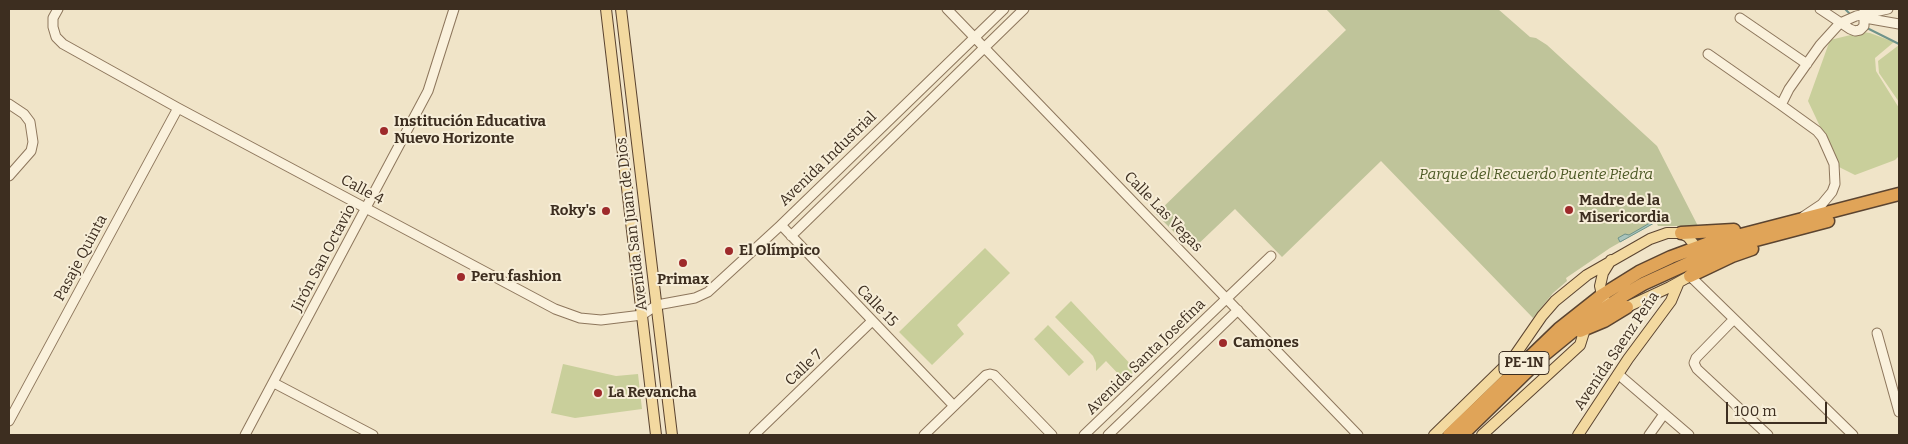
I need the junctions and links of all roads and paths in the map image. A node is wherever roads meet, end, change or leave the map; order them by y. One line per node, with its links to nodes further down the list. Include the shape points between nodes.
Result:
1 (58, 9): 20 (street, Calle 4, via 53,27 63,44)
2 (454, 9): 24 (street, Jirón San Octavio, via 428,91)
3 (606, 9): 40 (main road, Avenida San Juan de Dios)
4 (621, 9): 37 (main road, Avenida San Juan de Dios)
5 (947, 9): 14 (street, Calle Las Vegas)
6 (1004, 9): 14 (street, Avenida Industrial)
7 (1024, 9): 15 (street)
8 (1820, 9): 12 (street)
9 (1888, 9): 10 (street)
10 (1864, 14): 12 (street); 12 (street, via 1864,26 1860,30 1850,30); 13 (street)
11 (1740, 18): 17 (street)
12 (1840, 23): 17 (street)
13 (1899, 24)
14 (975, 37): 15 (street, Calle Las Vegas); 27 (street, Avenida Industrial)
15 (984, 47): 30 (street); 35 (street, Calle Las Vegas)
16 (1708, 54): 19 (street)
17 (1807, 64): 19 (street)
18 (9, 104): 21 (street, via 30,122 33,142 31,151)
19 (1781, 105): 25 (street, via 1817,131 1832,156 1835,173 1835,184 1828,197 1814,210)
20 (178, 108): 24 (street, Calle 4); 51 (street, Pasaje Quinta)
21 (9, 176)
22 (1899, 194): 25 (highway, PE-1N)
23 (1899, 203): 26 (highway, PE-1N)
24 (366, 208): 40 (street, Calle 4, via 567,315 596,320); 47 (street, Jirón San Octavio)
25 (1795, 220): 28 (highway, PE-1N)
26 (1826, 221): 31 (highway, PE-1N); 34 (highway, via 1794,238 1732,256)
27 (781, 225): 30 (street, Calle 15); 37 (street, Avenida Industrial, via 708,292 688,300)
28 (1766, 228): 29 (highway); 31 (highway, PE-1N)
29 (1681, 233): 31 (main road, via 1688,237); 33 (main road, via 1655,237)
30 (791, 236): 42 (street, Calle 15)
31 (1697, 253): 34 (main road, Avenida Saenz Peña, via 1696,266); 36 (highway, PE-1N, via 1639,272)
32 (1272, 256): 35 (street, Avenida Santa Josefina)
33 (1611, 260): 36 (main road, via 1600,286); 62 (main road, via 1561,295 1513,358)
34 (1679, 284): 38 (main road); 41 (street); 46 (main road, Avenida Saenz Peña, via 1671,301)
35 (1227, 299): 39 (street, Calle Las Vegas); 59 (street, Avenida Santa Josefina)
36 (1605, 300): 38 (main road, via 1618,308); 45 (highway, PE-1N); 63 (highway, PE-1N, via 1559,329)
37 (657, 305): 40 (street, Calle 4); 55 (main road, Avenida San Juan de Dios)
38 (1627, 307): 43 (highway)
39 (1238, 310): 60 (street, Avenida Santa Josefina); 61 (street, Calle Las Vegas)
40 (642, 315): 54 (main road, Avenida San Juan de Dios)
41 (1734, 319): 69 (street, via 1694,364); 70 (street)
42 (872, 321): 48 (street, Calle 15); 56 (street, Calle 7)
43 (1585, 329): 45 (highway); 65 (main road, via 1580,345)
44 (1877, 333): 49 (street)
45 (1563, 339): 64 (highway, PE-1N)
46 (1618, 374): 50 (street); 66 (main road, Avenida Saenz Peña)
47 (274, 382): 52 (street, Jirón San Octavio); 53 (street)
48 (954, 406): 57 (street); 58 (street, via 986,375 994,376)
49 (1899, 412)
50 (1664, 414): 67 (street); 68 (street)
51 (9, 420)
52 (244, 435)
53 (373, 435)
54 (656, 435)
55 (672, 435)
56 (754, 435)
57 (924, 435)
58 (1052, 435)
59 (1084, 435)
60 (1108, 435)
61 (1358, 435)
62 (1434, 435)
63 (1449, 435)
64 (1462, 435)
65 (1482, 435)
66 (1578, 435)
67 (1649, 435)
68 (1689, 435)
69 (1768, 435)
70 (1854, 435)

